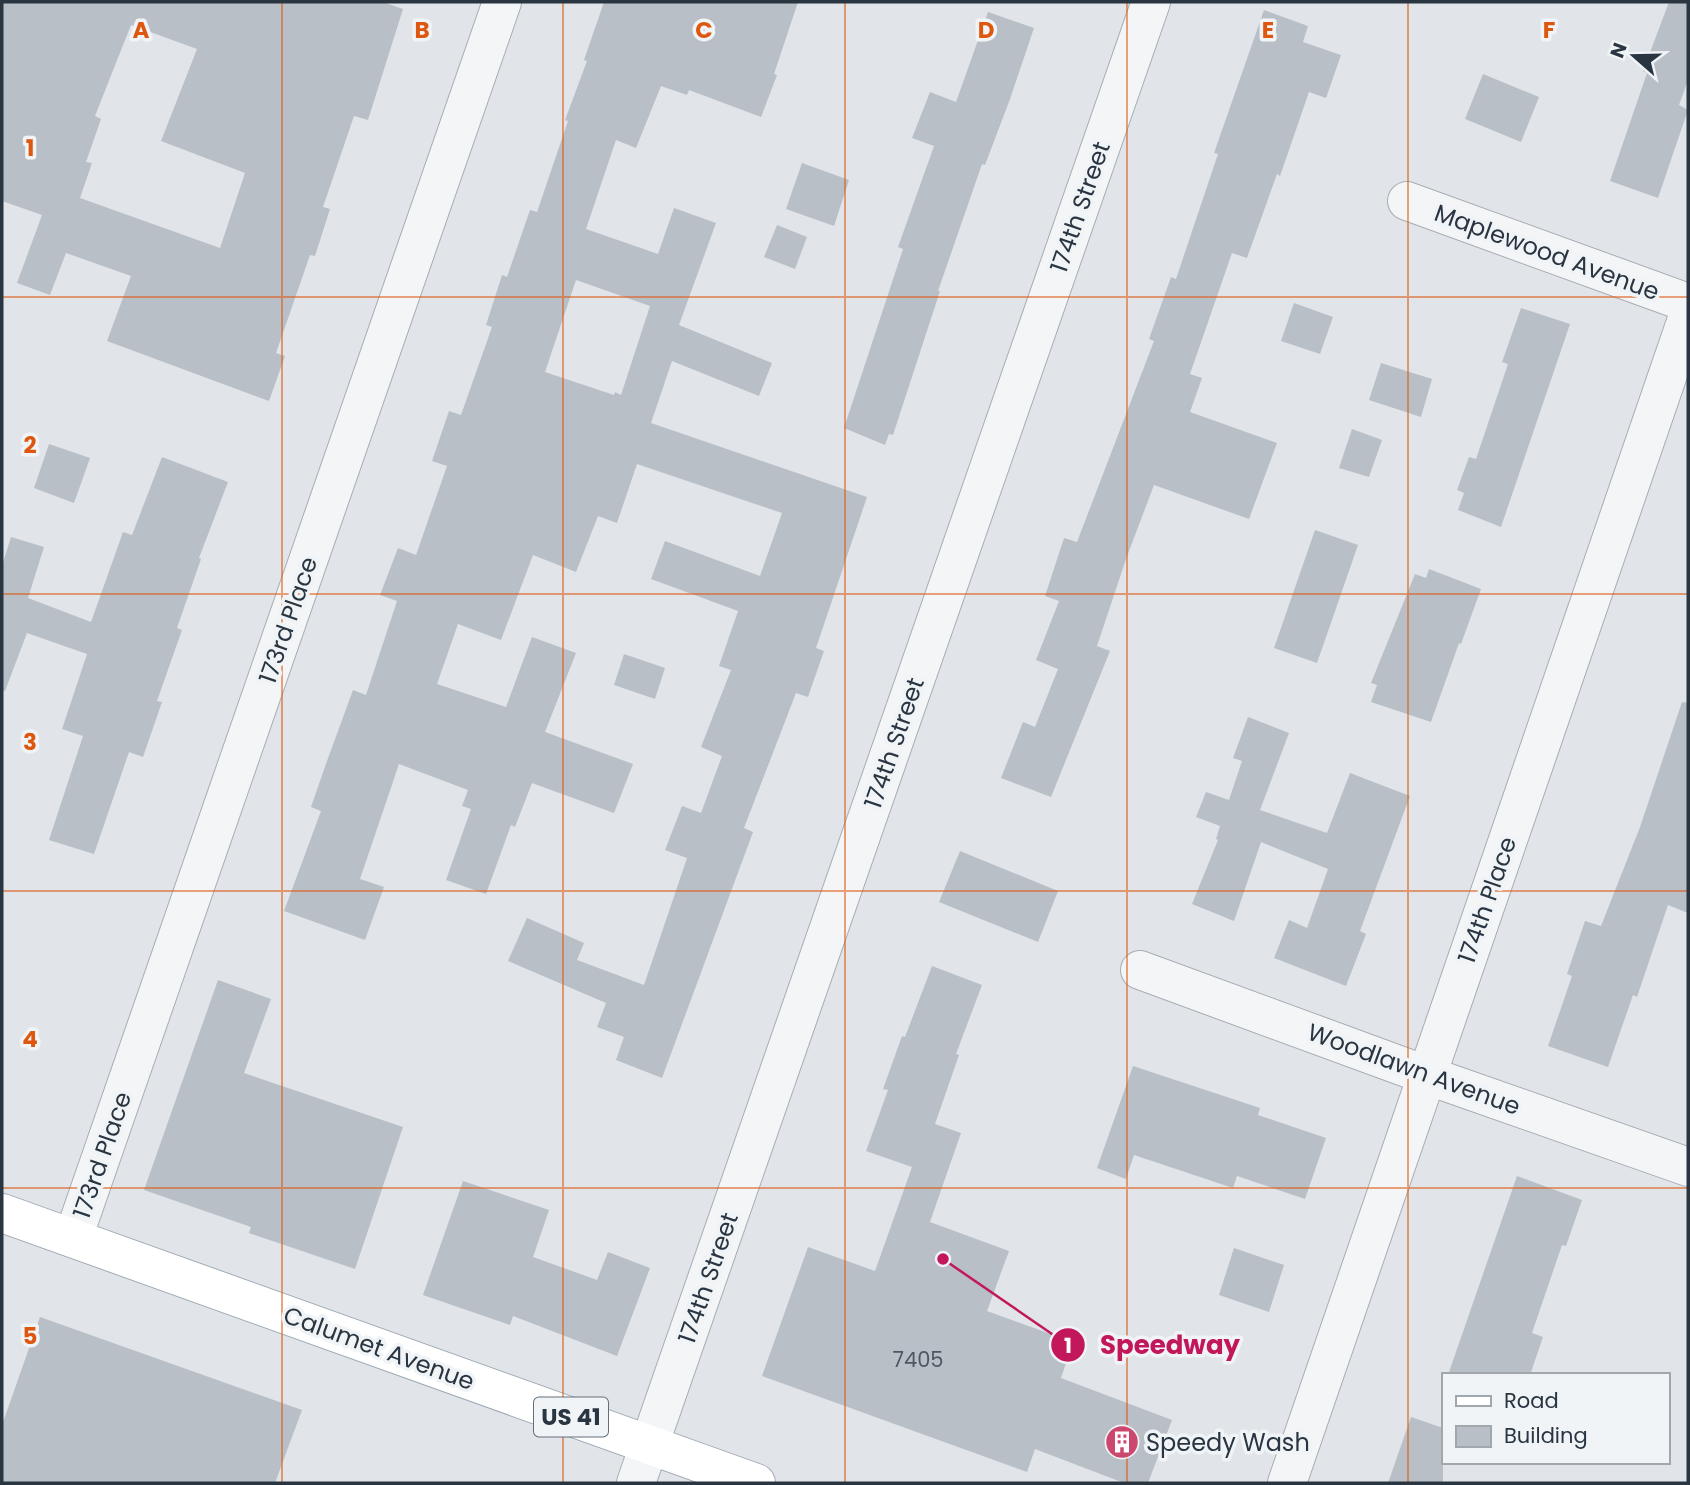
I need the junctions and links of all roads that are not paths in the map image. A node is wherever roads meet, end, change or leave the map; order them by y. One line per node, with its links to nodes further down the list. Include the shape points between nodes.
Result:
1 (502, 2): 10 (street, 173rd Place)
2 (1151, 2): 11 (street, 174th Street)
3 (1407, 201): 4 (street, Maplewood Avenue)
4 (1688, 303)
5 (1688, 316): 7 (street, 174th Place)
6 (1140, 970): 7 (street, Woodlawn Avenue)
7 (1426, 1075): 8 (street, Woodlawn Avenue); 14 (street, 174th Place)
8 (1688, 1167)
9 (2, 1213): 10 (main road, Calumet Avenue / US 41)
10 (73, 1238): 11 (main road, Calumet Avenue / US 41)
11 (650, 1445): 12 (street, 174th Street); 13 (main road, Calumet Avenue / US 41)
12 (636, 1483)
13 (756, 1483)
14 (1287, 1483)

